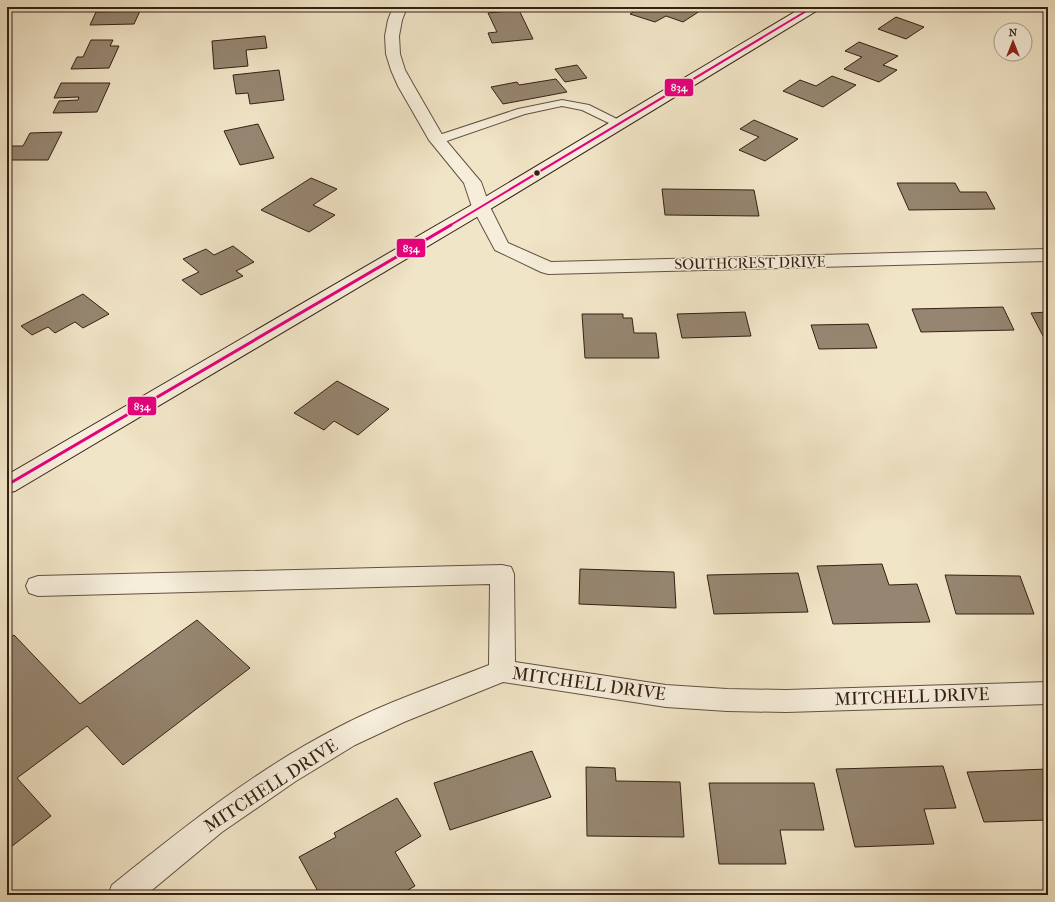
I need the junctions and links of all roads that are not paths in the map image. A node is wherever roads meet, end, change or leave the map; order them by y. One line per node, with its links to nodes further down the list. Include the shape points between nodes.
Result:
1 (400, 7): 4 (street, SOUTHCREST DRIVE, via 392,36 393,54 403,81)
2 (814, 7): 3 (street)
3 (619, 124): 4 (lane, via 585,107 562,103 522,111); 5 (street)
4 (437, 140): 5 (street, SOUTHCREST DRIVE, via 472,182)
5 (482, 207): 6 (street, SOUTHCREST DRIVE, via 501,246 548,268); 7 (street)
6 (1048, 256)
7 (7, 485)
8 (38, 586): 9 (street, via 502,574)
9 (502, 671): 10 (street, MITCHELL DRIVE, via 666,696 727,700 786,701); 11 (street, MITCHELL DRIVE, via 345,737 286,772 212,823)
10 (1048, 693)
11 (123, 895)

